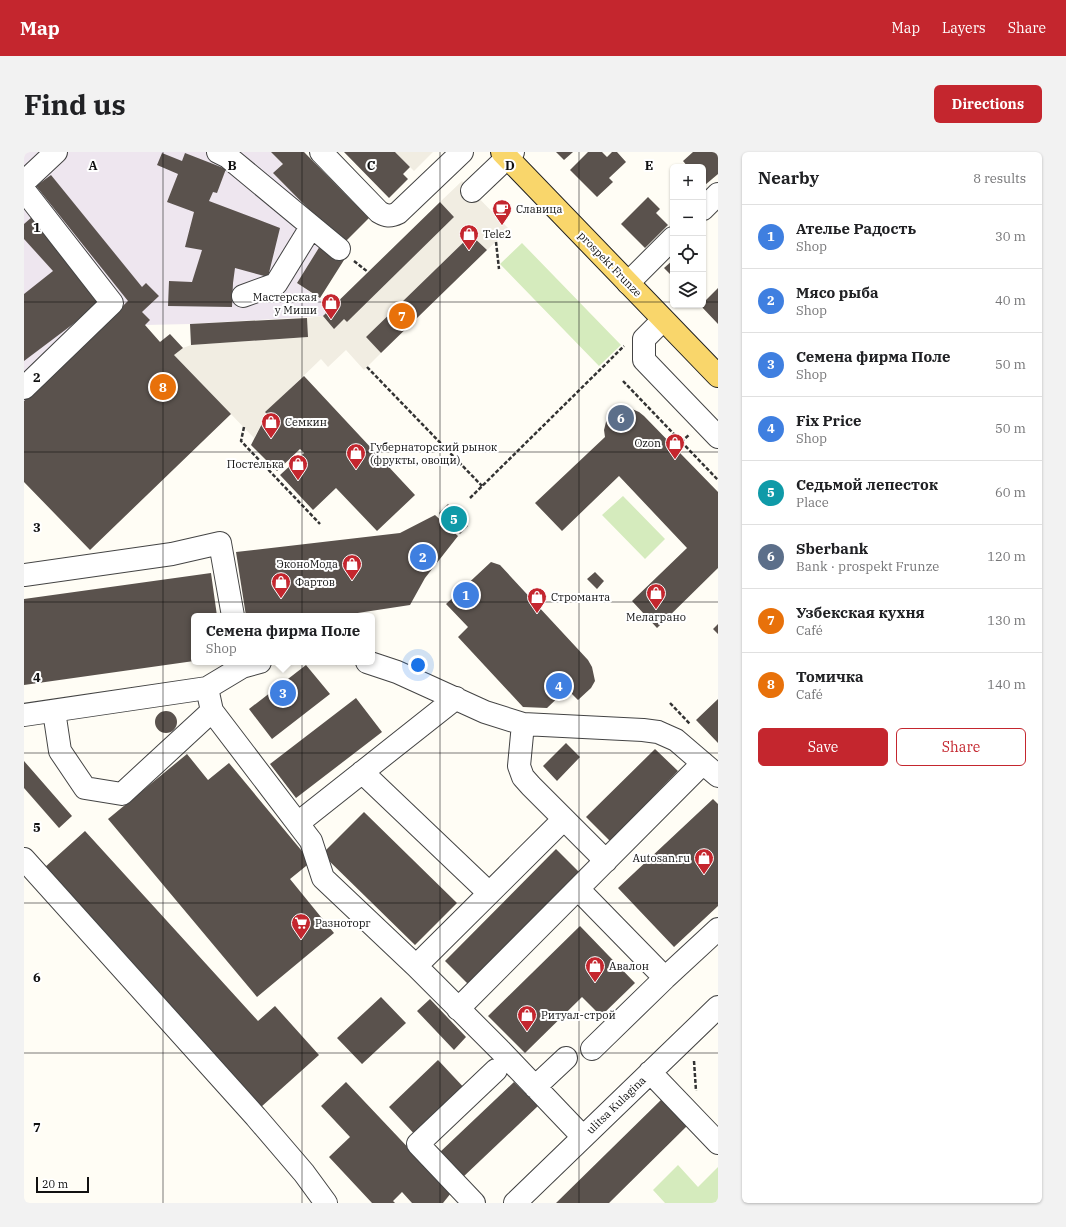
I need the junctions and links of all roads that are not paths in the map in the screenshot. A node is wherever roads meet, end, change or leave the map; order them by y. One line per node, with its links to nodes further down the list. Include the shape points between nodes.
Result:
1 (56, 152): 6 (street)
2 (218, 152): 11 (street, via 228,157)
3 (322, 152): 4 (street, via 379,212 392,216)
4 (462, 152)
5 (507, 154): 8 (street); 14 (main road, prospekt Frunze)
6 (24, 182)
7 (24, 190): 18 (street, via 112,303)
8 (472, 191)
9 (718, 194): 10 (street)
10 (706, 206)
11 (311, 227): 13 (street); 15 (street, via 276,284)
12 (670, 241): 14 (street)
13 (339, 249)
14 (628, 283): 16 (main road, prospekt Frunze)
15 (243, 296)
16 (663, 320): 17 (main road, prospekt Frunze); 19 (street, via 644,339 644,360)
17 (718, 376)
18 (24, 388)
19 (718, 438)
20 (24, 574): 21 (street, via 172,554 220,543)
21 (232, 613)
22 (246, 665): 24 (street)
23 (375, 665): 25 (street)
24 (207, 688): 26 (street); 27 (street)
25 (456, 698): 29 (street, via 485,712); 31 (street)
26 (54, 711): 27 (street, via 60,751 85,788 122,794); 28 (street)
27 (212, 711): 33 (street)
28 (24, 715)
29 (523, 724): 30 (street, via 658,732 676,740); 32 (street, via 519,766 523,776)
30 (711, 769): 35 (street)
31 (362, 772): 33 (street); 37 (street)
32 (564, 820): 35 (street); 37 (street)
33 (298, 822): 39 (street, via 311,841 323,878)
34 (24, 859): 50 (street, via 256,1117)
35 (606, 861): 36 (street)
36 (578, 889): 40 (street); 42 (street)
37 (489, 893): 39 (street)
38 (718, 929): 40 (street)
39 (416, 966): 42 (street)
40 (665, 978): 43 (street)
41 (718, 1007): 46 (street, ulitsa Kulagina)
42 (458, 1009): 47 (street)
43 (592, 1049)
44 (566, 1058): 47 (street)
45 (496, 1070): 51 (street, via 418,1144)
46 (650, 1072): 48 (street, ulitsa Kulagina); 49 (street)
47 (535, 1087): 48 (street)
48 (583, 1137): 52 (street, ulitsa Kulagina)
49 (718, 1143)
50 (326, 1203)
51 (474, 1203)
52 (515, 1203)

